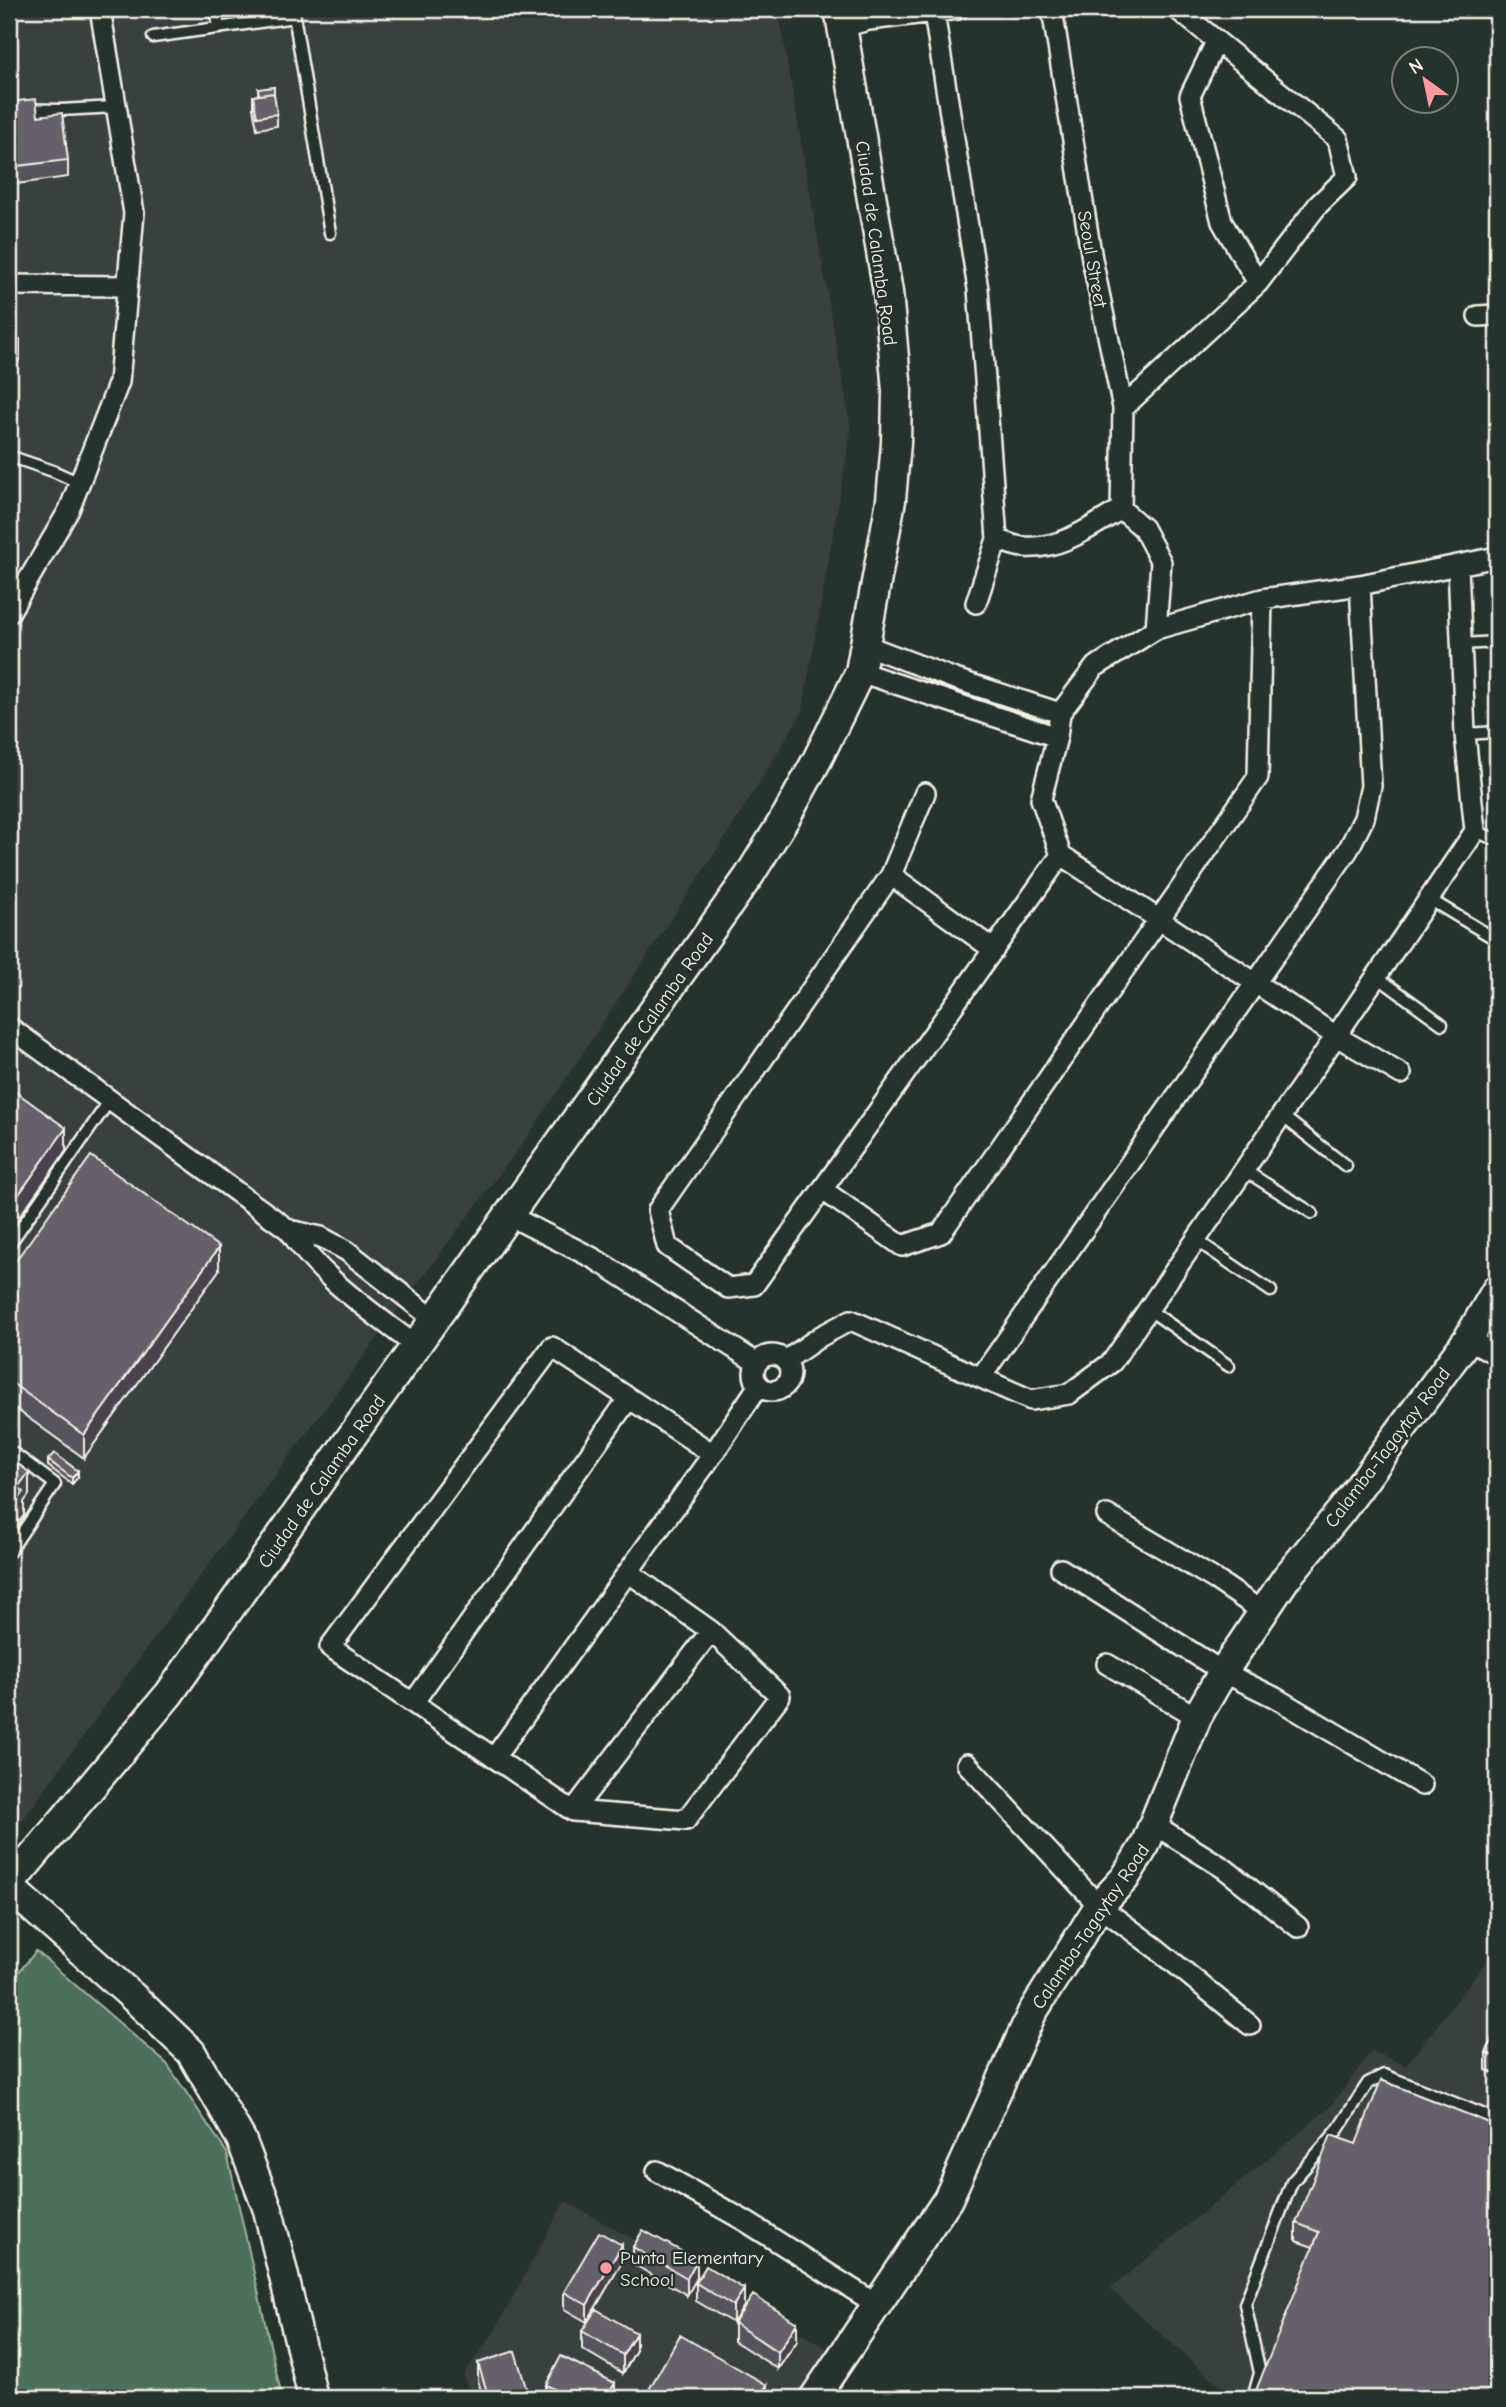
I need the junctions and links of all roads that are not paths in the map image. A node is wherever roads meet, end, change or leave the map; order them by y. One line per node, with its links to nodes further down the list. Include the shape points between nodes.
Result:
1 (100, 9): 12 (street)
2 (216, 9): 9 (lane)
3 (958, 9): 7 (street)
4 (1052, 9): 18 (street, Seoul Street, via 1092,259)
5 (1177, 9): 11 (street)
6 (294, 13): 9 (lane); 14 (lane)
7 (934, 13): 8 (street, via 869,20); 22 (street, via 978,289)
8 (841, 18): 32 (main road, Ciudad de Calamba Road, via 888,292 897,391 891,500)
9 (219, 28): 10 (lane)
10 (153, 37)
11 (1216, 42): 15 (street, via 1189,96 1222,222); 15 (street, via 1338,139 1347,177 1318,205)
12 (116, 107): 13 (lane); 17 (street, via 134,212)
13 (9, 109)
14 (330, 233)
15 (1258, 283): 18 (street)
16 (9, 285): 17 (street)
17 (127, 286): 20 (street, via 119,382)
18 (1123, 408): 21 (street, Seoul Street)
19 (9, 456): 20 (lane)
20 (80, 483): 28 (street)
21 (1121, 509): 22 (street, via 1050,546 1022,547); 29 (street, via 1143,528 1161,562)
22 (997, 539): 27 (street)
23 (1497, 556): 24 (street)
24 (1458, 565): 25 (street); 31 (street)
25 (1360, 586): 26 (street); 47 (street, via 1371,786 1364,818 1349,850)
26 (1262, 599): 29 (street); 43 (street, via 1258,777)
27 (976, 603)
28 (9, 613)
29 (1156, 629): 33 (street, via 1095,667)
30 (1497, 642): 31 (lane)
31 (1462, 644): 35 (street)
32 (862, 658): 33 (street, via 955,679); 36 (street); 58 (main road, Ciudad de Calamba Road, via 805,782 749,876)
33 (1060, 713): 36 (street)
34 (1497, 732): 35 (lane)
35 (1465, 734): 38 (street)
36 (1057, 737): 40 (street, via 1041,799)
37 (925, 793): 41 (street)
38 (1475, 831): 39 (lane); 42 (street)
39 (1497, 840)
40 (1061, 855): 43 (street); 45 (street)
41 (891, 876): 45 (street); 56 (street, via 658,1210 667,1246 728,1288 754,1285)
42 (1429, 898): 44 (lane); 46 (street)
43 (1161, 919): 47 (street); 56 (street, via 941,1233 902,1246)
44 (1497, 940)
45 (994, 950): 56 (street)
46 (1376, 976): 48 (lane); 50 (street)
47 (1257, 982): 50 (street); 72 (street)
48 (1442, 1024)
49 (9, 1027): 52 (street)
50 (1336, 1036): 51 (street); 53 (street)
51 (1401, 1074)
52 (110, 1100): 59 (street); 61 (lane)
53 (1281, 1115): 54 (lane); 55 (street)
54 (1346, 1166)
55 (1244, 1170): 57 (lane); 60 (street)
56 (823, 1190)
57 (1312, 1213)
58 (510, 1216): 65 (main road, Ciudad de Calamba Road); 70 (street, via 595,1259)
59 (289, 1230): 65 (street, via 321,1237 347,1251); 67 (street, via 305,1254 334,1282)
60 (1196, 1240): 63 (lane); 64 (street)
61 (9, 1245)
62 (1497, 1289): 66 (main road, Calamba-Tagaytay Road)
63 (1271, 1291)
64 (1148, 1309): 71 (lane); 72 (street, via 1112,1362 1069,1395 1031,1400)
65 (435, 1320): 67 (main road, Ciudad de Calamba Road)
66 (1468, 1339): 68 (street); 81 (main road, Calamba-Tagaytay Road)
67 (416, 1347): 92 (main road, Ciudad de Calamba Road, via 169,1694)
68 (1497, 1355)
69 (785, 1361): 70 (street, via 770,1356); 72 (street, via 851,1320); 73 (street, via 789,1376 781,1388 773,1391)
70 (757, 1363): 73 (street, via 754,1371)
71 (1229, 1366)
72 (981, 1377)
73 (759, 1385): 76 (street)
74 (629, 1398): 76 (street); 85 (street); 85 (street, via 552,1347 330,1647)
75 (9, 1450): 78 (lane, via 55,1484)
76 (713, 1454): 80 (street)
77 (1107, 1515): 81 (street)
78 (9, 1552)
79 (1061, 1569): 84 (street)
80 (628, 1572): 82 (street); 87 (street)
81 (1263, 1612): 84 (main road, Calamba-Tagaytay Road)
82 (711, 1631): 90 (street); 90 (street, via 780,1696 685,1820)
83 (1107, 1664): 86 (street)
84 (1223, 1672): 86 (main road, Calamba-Tagaytay Road); 89 (street)
85 (413, 1703): 87 (street)
86 (1197, 1717): 91 (main road, Calamba-Tagaytay Road)
87 (494, 1758): 90 (street)
88 (967, 1764): 93 (street)
89 (1422, 1785)
90 (573, 1811)
91 (1155, 1825): 93 (main road, Calamba-Tagaytay Road, via 1125,1878); 94 (street, via 1225,1869)
92 (9, 1886): 99 (main road, via 191,2052 240,2139 268,2210)
93 (1099, 1906): 95 (street); 98 (main road, Calamba-Tagaytay Road, via 1031,2013 948,2199)
94 (1298, 1927)
95 (1250, 2025)
96 (1497, 2120): 101 (lane, via 1384,2076 1368,2083 1337,2131 1292,2182 1245,2304 1261,2373)
97 (657, 2171): 98 (street)
98 (876, 2304): 100 (main road, Calamba-Tagaytay Road)
99 (313, 2398)
100 (814, 2398)
101 (1253, 2398)

